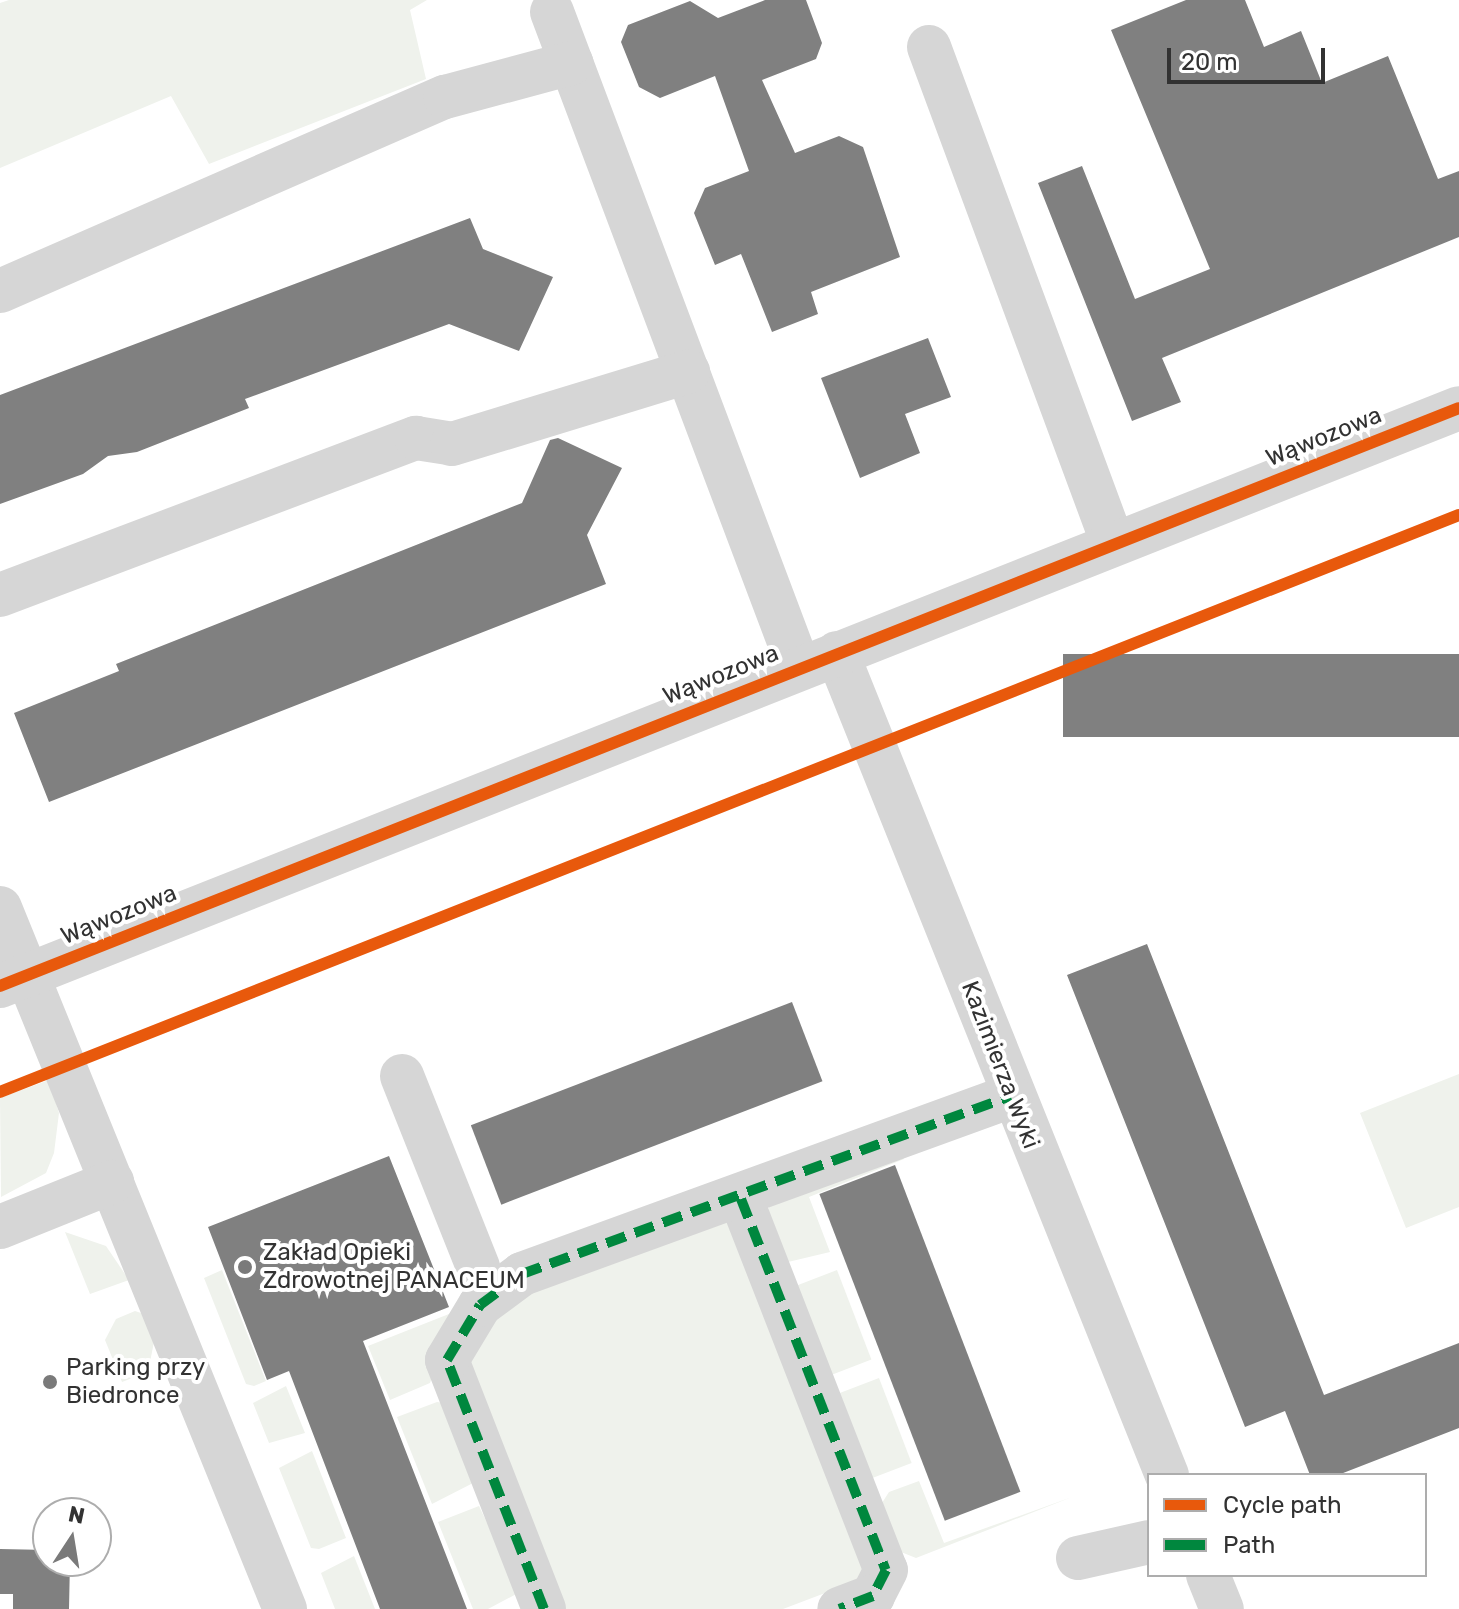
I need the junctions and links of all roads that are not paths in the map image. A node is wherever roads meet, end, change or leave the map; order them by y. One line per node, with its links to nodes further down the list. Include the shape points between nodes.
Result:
1 (552, 12): 3 (street, Kazimierza Wyki)
2 (929, 47): 7 (street)
3 (572, 63): 4 (street, via 445,97); 5 (street, Kazimierza Wyki)
4 (0, 291)
5 (688, 372): 8 (street, via 452,444 416,438); 9 (street, Kazimierza Wyki)
6 (1459, 408): 7 (street, Wąwozowa)
7 (1113, 544): 9 (street, Wąwozowa)
8 (0, 595)
9 (818, 660): 11 (street, Wąwozowa); 13 (street, Kazimierza Wyki)
10 (0, 908): 11 (street)
11 (16, 980): 14 (street)
12 (402, 1076): 17 (street)
13 (1011, 1096): 15 (street); 18 (street, Kazimierza Wyki)
14 (112, 1182): 16 (street); 22 (street)
15 (741, 1199): 23 (street, via 522,1274 480,1305 447,1360); 24 (street, via 886,1570 873,1596)
16 (0, 1227)
17 (478, 1267)
18 (1166, 1473)
19 (1147, 1542): 20 (street)
20 (1078, 1558)
21 (1209, 1577): 25 (street)
22 (285, 1609)
23 (544, 1609)
24 (839, 1609)
25 (1222, 1609)

